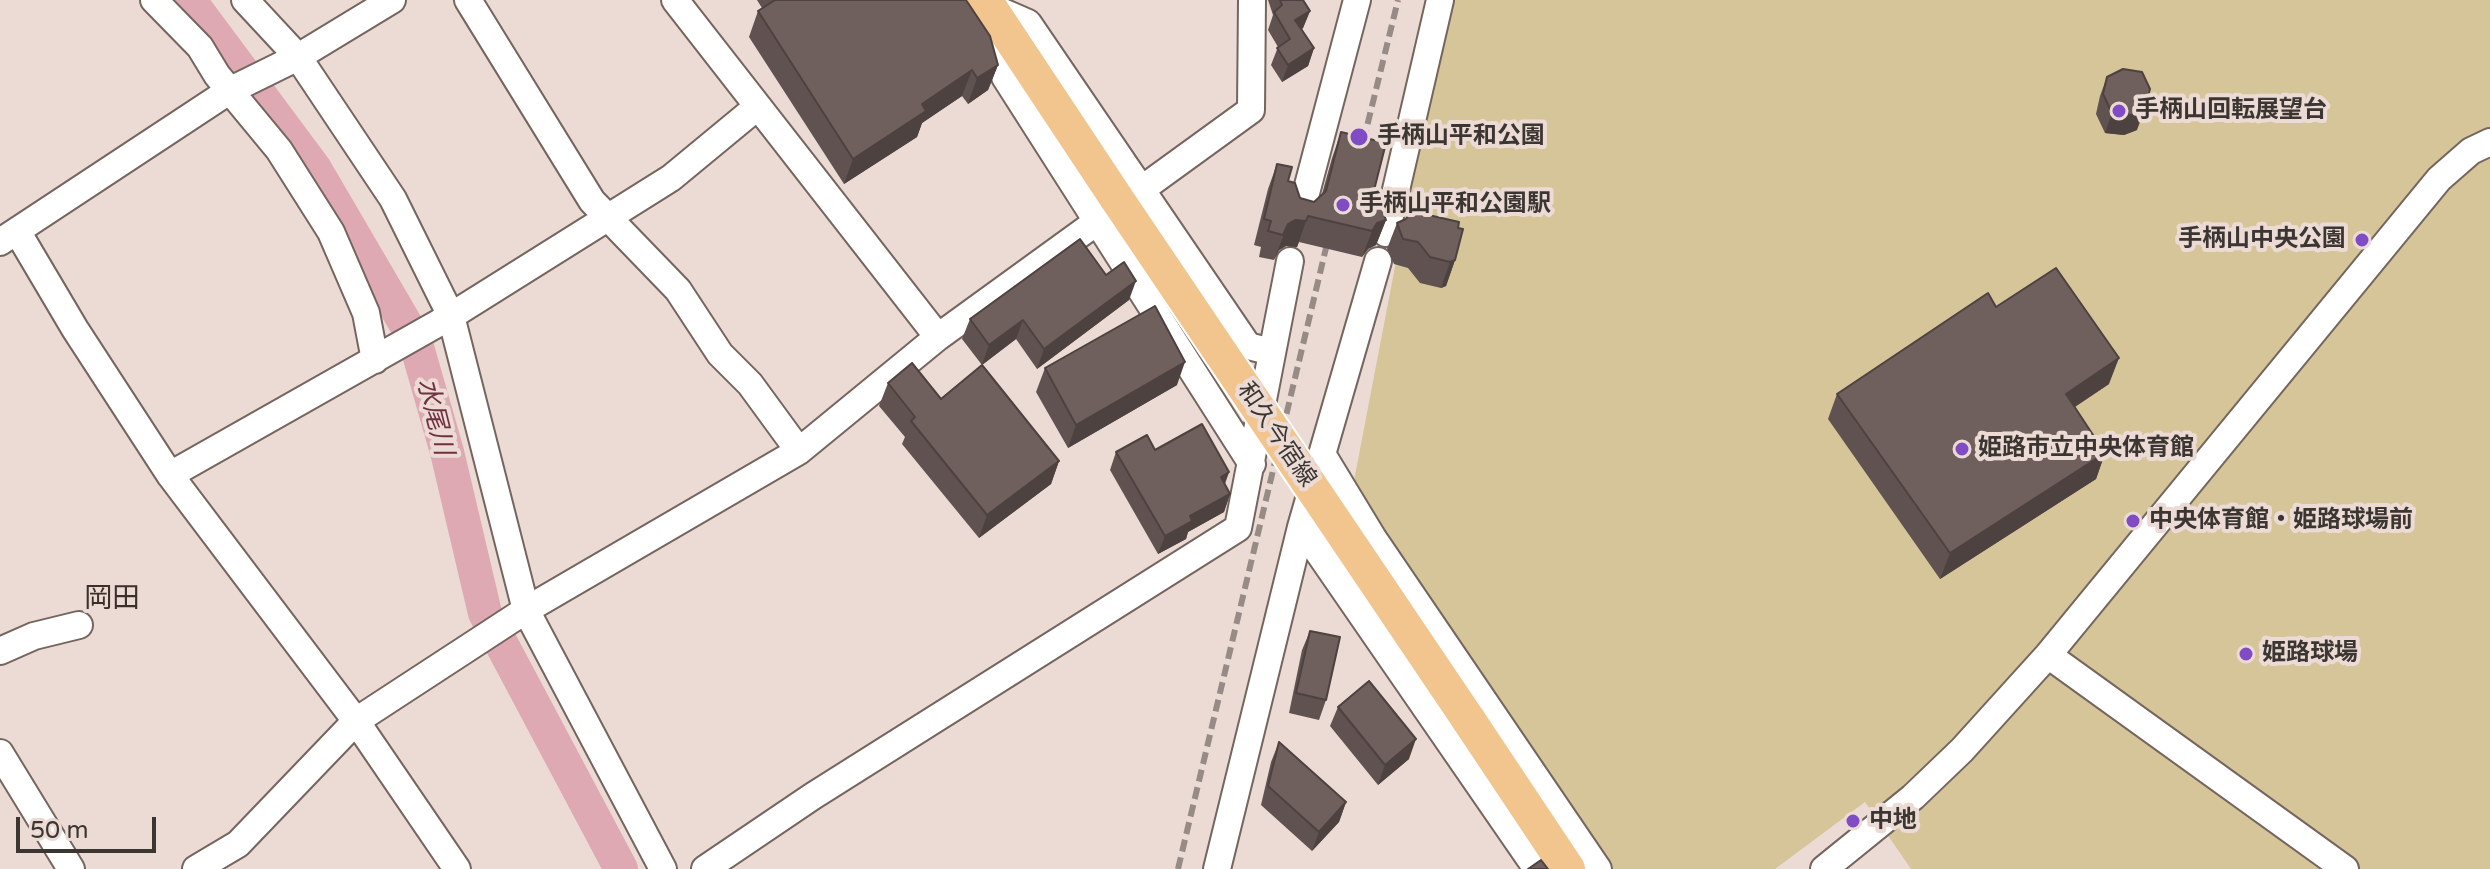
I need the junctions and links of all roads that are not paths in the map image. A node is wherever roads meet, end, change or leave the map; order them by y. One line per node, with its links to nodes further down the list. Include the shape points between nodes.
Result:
1 (154, 0): 11 (street, via 200,47)
2 (245, 0): 10 (street)
3 (392, 0): 10 (street)
4 (468, 0): 16 (street)
5 (675, 0): 12 (street)
6 (1252, 0): 14 (street, via 1251,110)
7 (1357, 0): 15 (street)
8 (1440, 0): 17 (street)
9 (987, 3): 14 (main road, 和久今宿線)
10 (298, 57): 11 (street); 21 (street, via 393,199)
11 (229, 91): 18 (street); 24 (street, via 279,150 331,232 366,313)
12 (757, 107): 16 (street, via 671,178); 22 (street)
13 (2490, 142): 33 (street, via 2439,179)
14 (1119, 204): 22 (street); 23 (street, via 1248,346); 27 (street); 43 (main road, 和久今宿線, bridge)
15 (1301, 212)
16 (606, 218): 21 (street); 25 (street, via 678,290 720,354 750,384)
17 (1386, 233)
18 (8, 236): 28 (street)
19 (1290, 261): 23 (street)
20 (1378, 261): 26 (street)
21 (451, 316): 24 (street); 30 (street)
22 (938, 337): 25 (street)
23 (1272, 352): 27 (street)
24 (375, 360): 28 (street)
25 (799, 451): 30 (street)
26 (1322, 454): 29 (street); 44 (street, via 1373,538)
27 (1252, 464): 40 (street, via 1238,528)
28 (170, 475): 34 (street)
29 (1301, 527): 41 (street); 42 (street)
30 (526, 610): 34 (street); 39 (street)
31 (79, 625): 32 (street)
32 (0, 651)
33 (2048, 655): 45 (street, via 1913,797); 46 (street)
34 (356, 721): 37 (street, via 238,844); 38 (street)
35 (0, 753): 36 (street)
36 (71, 869)
37 (196, 869)
38 (457, 869)
39 (663, 869)
40 (705, 869)
41 (1217, 869)
42 (1537, 869)
43 (1568, 869)
44 (1598, 869)
45 (1824, 869)
46 (2345, 869)

